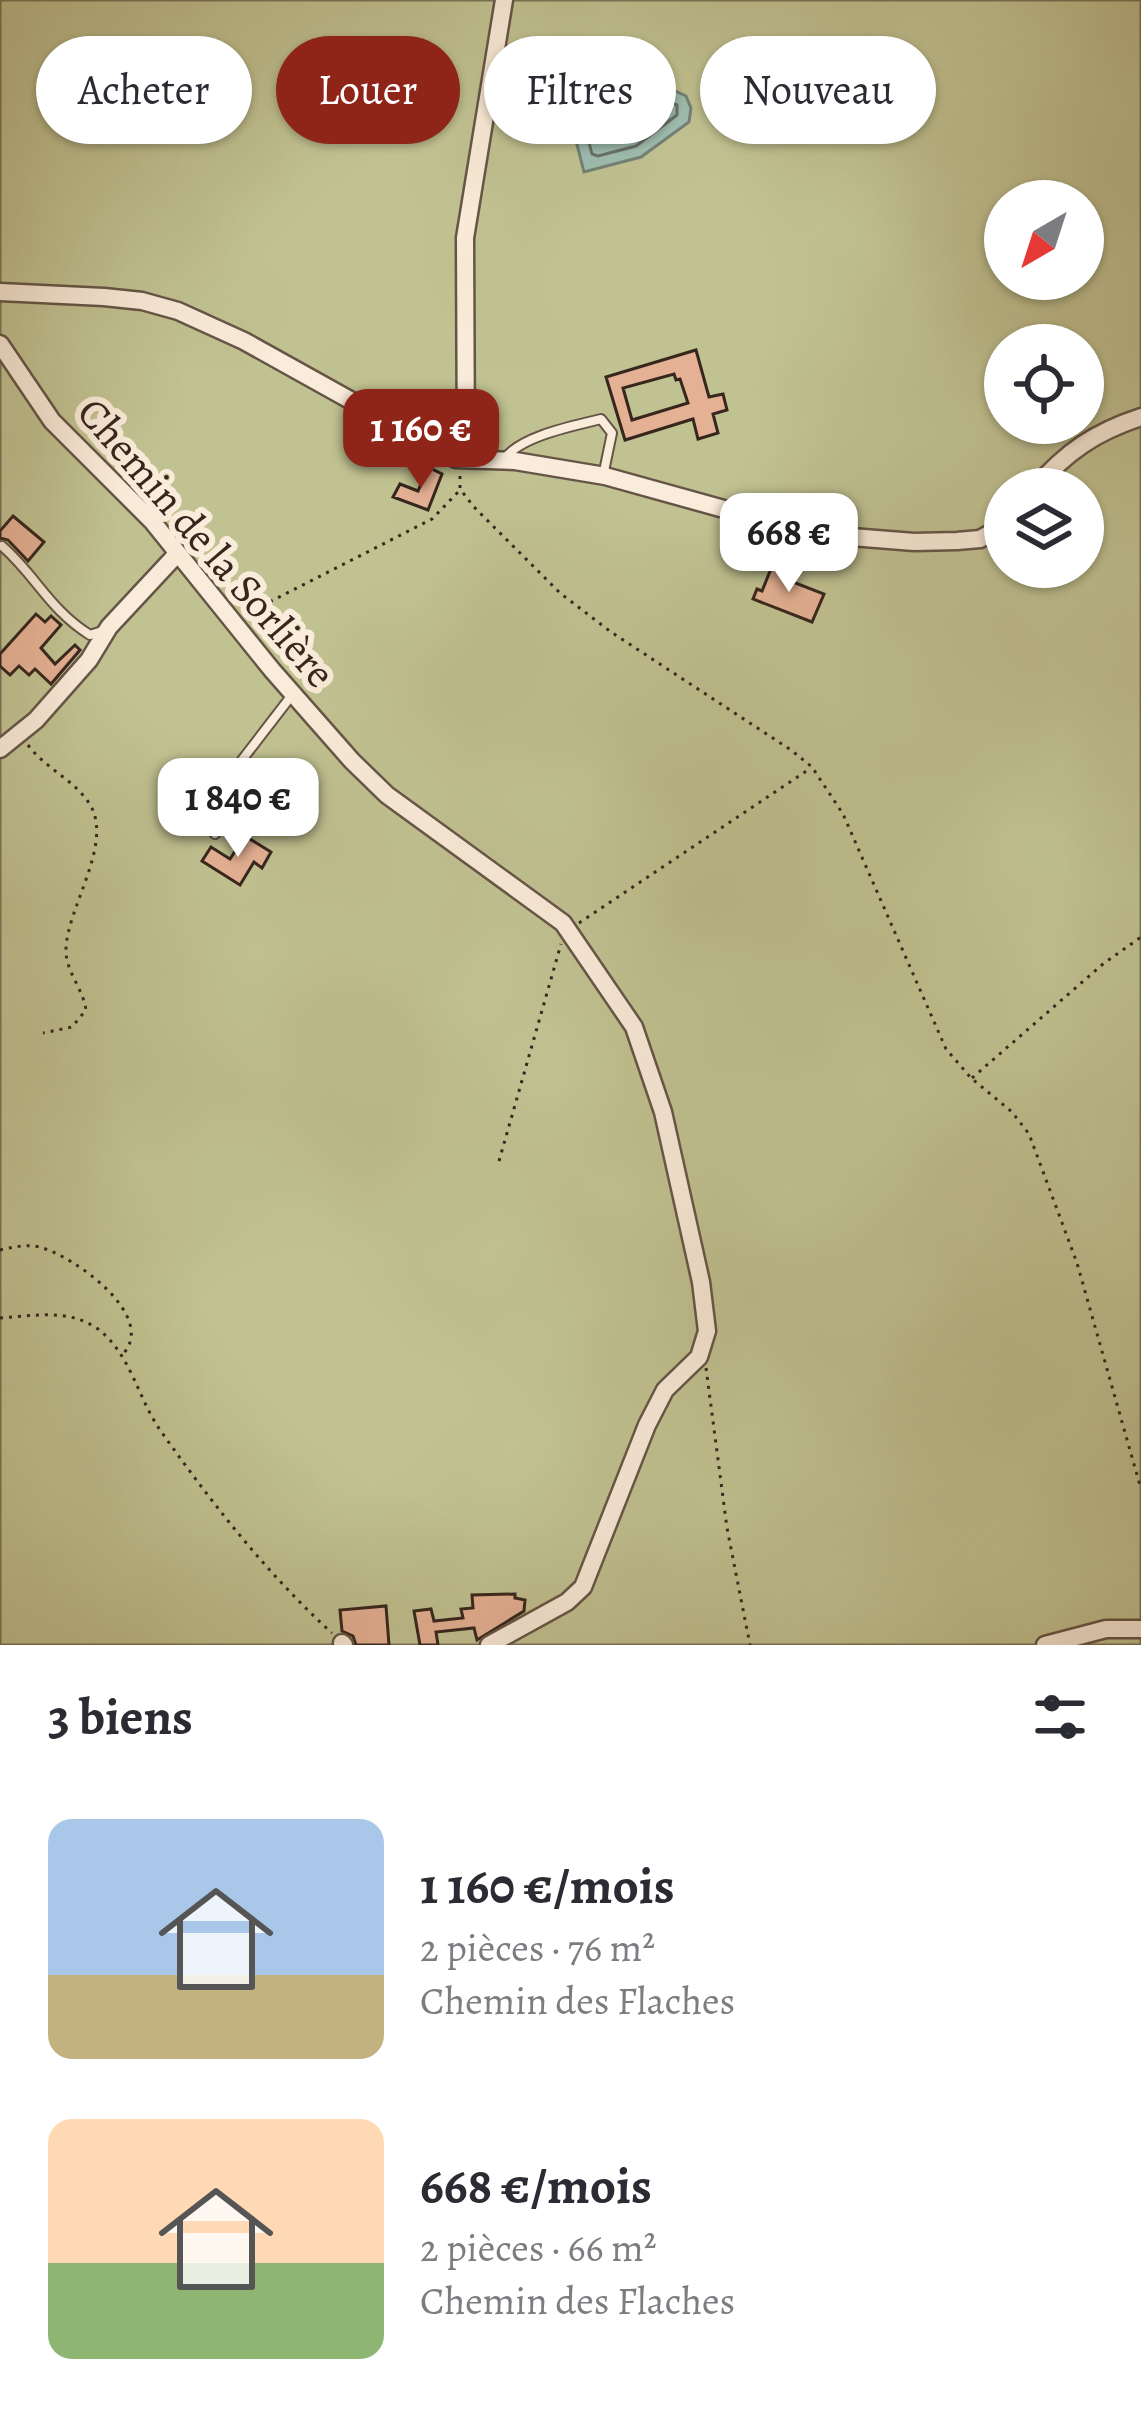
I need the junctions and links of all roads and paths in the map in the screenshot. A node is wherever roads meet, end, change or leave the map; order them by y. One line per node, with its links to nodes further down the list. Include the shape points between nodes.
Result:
1 (504, 0): 5 (street, via 465,238)
2 (0, 292): 5 (street, via 104,296 178,311 447,457)
3 (0, 344): 12 (street, Chemin de la Sorlière, via 52,421 152,520)
4 (1141, 417): 7 (street, via 1088,438)
5 (466, 459): 6 (street); 9 (path)
6 (504, 460): 8 (street); 8 (lane, via 527,443 601,419 612,439)
7 (1052, 468)
8 (603, 476): 10 (street, via 814,534 914,542)
9 (460, 489): 13 (path, via 432,519); 18 (path, via 560,592)
10 (984, 537)
11 (2, 546): 14 (lane, via 32,573 54,610 89,635)
12 (176, 555): 13 (street, Chemin de la Sorlière); 14 (street)
13 (234, 624): 15 (street, Chemin de la Sorlière)
14 (109, 627): 16 (street)
15 (293, 694): 19 (lane, via 212,799 206,824); 20 (street, Chemin de la Sorlière, via 387,795)
16 (20, 734): 17 (street); 22 (path, via 95,818 92,864 66,955 86,1010 72,1027)
17 (0, 749)
18 (812, 767): 20 (path); 23 (path, via 843,814 946,1048)
19 (215, 834)
20 (569, 931): 24 (path); 28 (street, Chemin de la Sorlière, via 621,1003 654,1080 704,1295)
21 (1141, 937): 23 (path)
22 (43, 1033)
23 (971, 1078): 29 (path, via 1012,1112 1039,1160)
24 (499, 1161)
25 (0, 1250): 27 (path, via 38,1247 103,1283 132,1331)
26 (0, 1318): 27 (path, via 78,1318)
27 (122, 1355): 31 (path, via 159,1427 245,1541)
28 (699, 1357): 32 (street, via 658,1402 583,1587); 33 (path)
29 (1141, 1490)
30 (1141, 1629): 34 (street)
31 (343, 1644)
32 (489, 1645)
33 (750, 1645)
34 (1045, 1645)

